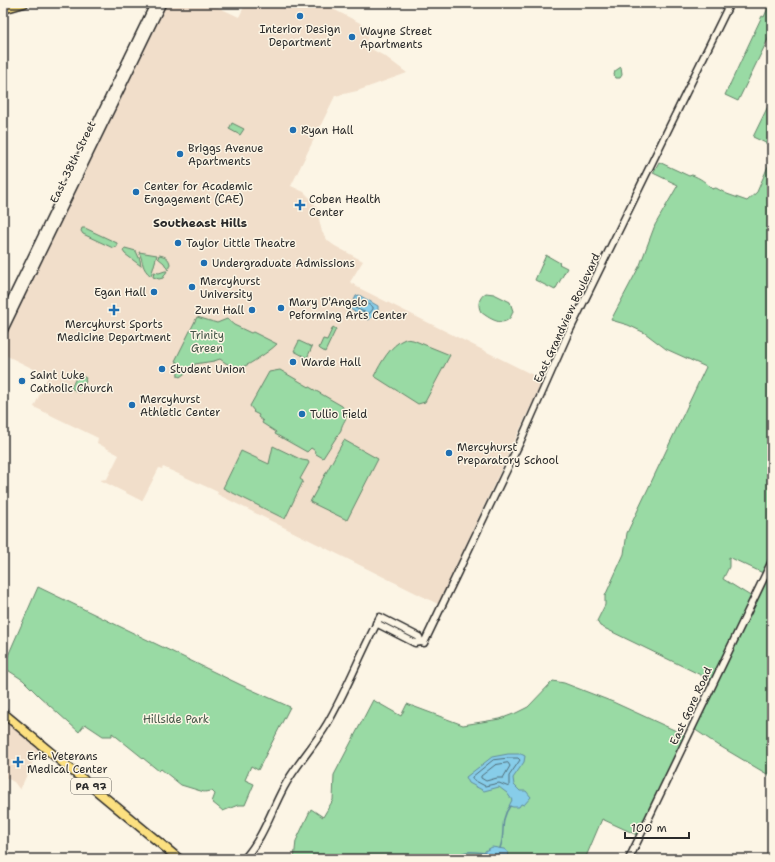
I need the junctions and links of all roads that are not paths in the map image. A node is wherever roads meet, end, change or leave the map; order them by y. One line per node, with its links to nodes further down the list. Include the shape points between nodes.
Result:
1 (24, 3): 5 (main road)
2 (155, 3): 6 (main road, East 38th Street)
3 (162, 3): 7 (main road, East 38th Street)
4 (730, 3): 10 (street, East Grandview Boulevard, via 567,336 520,443)
5 (3, 9)
6 (3, 317)
7 (3, 331)
8 (772, 561): 14 (street, East Gore Road)
9 (376, 624): 10 (street, via 415,643); 10 (street, via 380,617 419,637); 13 (street, via 332,716 291,776 262,834)
10 (423, 642)
11 (3, 713): 12 (main road, PA 97)
12 (179, 859)
13 (244, 859)
14 (629, 859)

